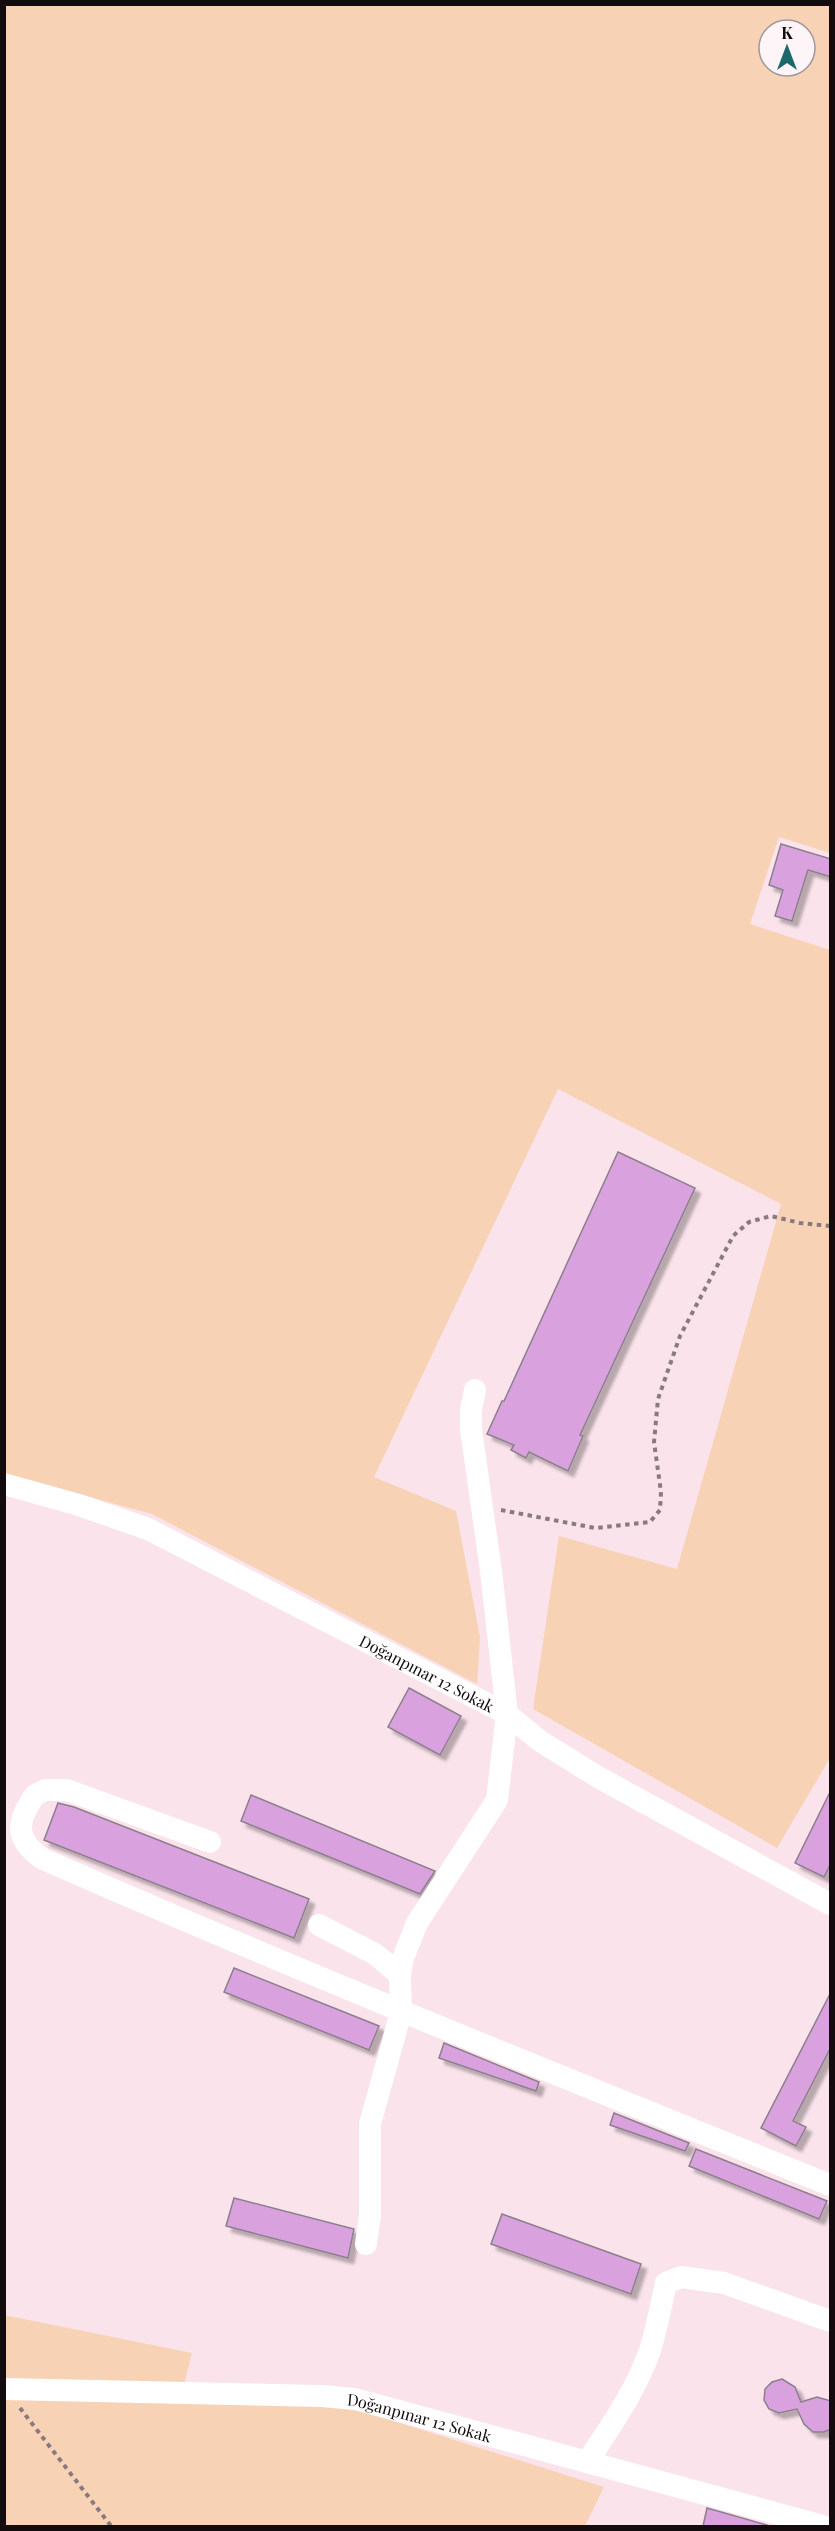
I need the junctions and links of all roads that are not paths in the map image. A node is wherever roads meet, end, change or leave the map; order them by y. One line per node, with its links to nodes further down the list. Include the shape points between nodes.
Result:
1 (475, 1390): 3 (lane, via 471,1429)
2 (4, 1484): 3 (lane, Doğanpınar 12 Sokak, via 79,1504 148,1529)
3 (507, 1714): 5 (lane, Doğanpınar 12 Sokak, via 540,1741 598,1777); 7 (lane, via 497,1800 417,1923)
4 (210, 1842): 8 (lane, via 55,1788 35,1795 20,1821 28,1849 43,1859)
5 (831, 1904)
6 (319, 1925): 7 (lane, via 375,1954)
7 (400, 1975): 8 (lane)
8 (401, 2012): 9 (lane); 10 (lane, via 370,2124 370,2216)
9 (831, 2185)
10 (366, 2244)
11 (831, 2321): 13 (lane, via 724,2283 681,2277 666,2283 643,2369)
12 (5, 2390): 13 (lane, Doğanpınar 12 Sokak, via 355,2399)
13 (586, 2462): 14 (lane, Doğanpınar 12 Sokak)
14 (823, 2526)

